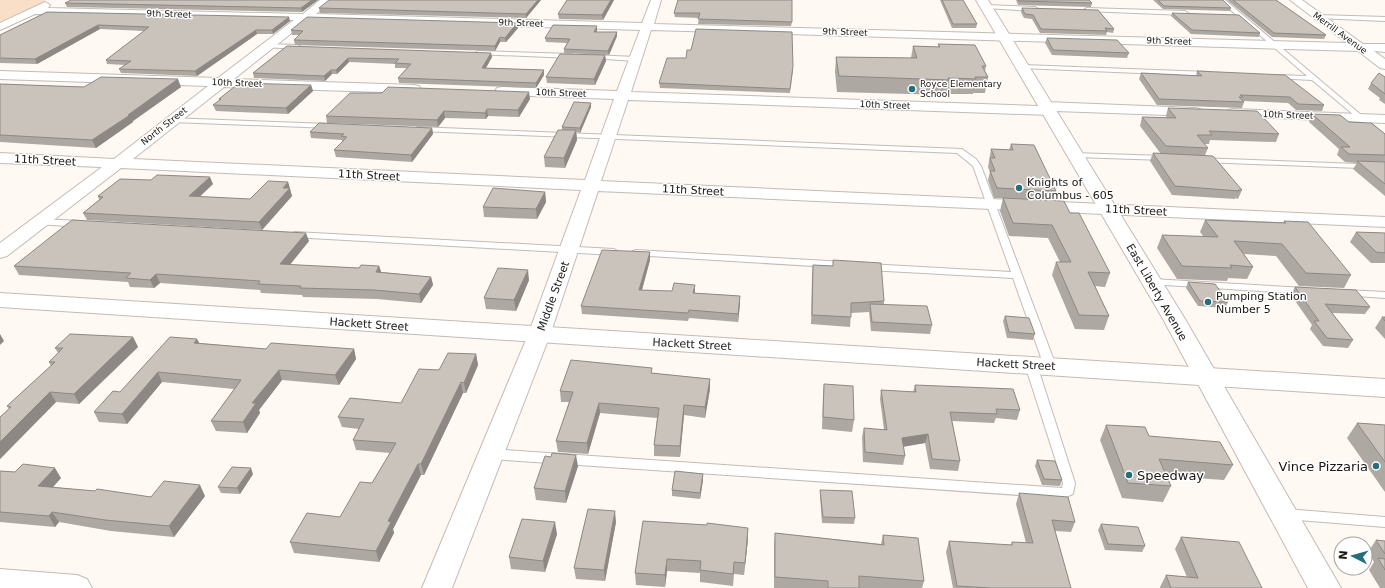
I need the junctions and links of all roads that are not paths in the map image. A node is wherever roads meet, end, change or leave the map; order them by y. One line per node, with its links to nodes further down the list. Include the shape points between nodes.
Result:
1 (55, 0): 7 (street)
2 (327, 0): 14 (street, North Street)
3 (656, 0): 18 (street, Middle Street)
4 (1222, 0): 13 (lane)
5 (1295, 0): 15 (street, Merrill Avenue)
6 (984, 4): 8 (lane); 19 (street, East Liberty Avenue)
7 (44, 5): 10 (street); 14 (street, 9th Street, via 285,14)
8 (1042, 9)
9 (1082, 10): 11 (lane)
10 (33, 11): 14 (street, 9th Street); 17 (street)
11 (1193, 14)
12 (1233, 15): 13 (lane)
13 (1241, 15): 20 (lane)
14 (305, 17): 18 (street, 9th Street); 21 (street, North Street)
15 (1318, 17): 16 (lane); 22 (street, Merrill Avenue)
16 (1385, 19)
17 (0, 27)
18 (646, 27): 19 (street, 9th Street); 28 (street, Middle Street)
19 (1004, 36): 20 (street, 9th Street); 30 (street, East Liberty Avenue)
20 (1275, 44): 22 (street, 9th Street); 34 (lane)
21 (266, 46): 23 (lane); 35 (street, North Street)
22 (1360, 47): 24 (street, 9th Street); 29 (street, Merrill Avenue)
23 (306, 48)
24 (1385, 48)
25 (471, 53): 26 (lane)
26 (581, 57)
27 (588, 57): 28 (lane)
28 (636, 59): 38 (street, Middle Street)
29 (1385, 65)
30 (1023, 67): 32 (lane); 39 (street, East Liberty Avenue)
31 (0, 75): 35 (street, 10th Street)
32 (1219, 75)
33 (1266, 77): 34 (lane)
34 (1313, 78): 40 (lane)
35 (219, 82): 36 (street, 10th Street); 42 (street, North Street)
36 (425, 89)
37 (488, 91): 38 (street, 10th Street)
38 (623, 95): 39 (street, 10th Street); 45 (street, Middle Street)
39 (1048, 109): 40 (street, 10th Street); 47 (street, East Liberty Avenue)
40 (1359, 118): 41 (street, 10th Street); 46 (lane)
41 (1385, 119)
42 (172, 120): 43 (lane); 51 (street, North Street)
43 (339, 126)
44 (411, 129): 45 (lane)
45 (609, 136): 53 (street, Middle Street); 54 (lane, via 953,150 973,161)
46 (1385, 139)
47 (1076, 155): 49 (lane); 55 (street, East Liberty Avenue)
48 (0, 158): 51 (street, 11th Street)
49 (1171, 158)
50 (1195, 159): 52 (lane)
51 (117, 164): 53 (street, 11th Street); 56 (street, North Street)
52 (1385, 167)
53 (592, 185): 54 (street, 11th Street); 60 (street, Middle Street)
54 (990, 204): 55 (street, 11th Street); 62 (lane)
55 (1108, 209): 57 (street, 11th Street); 63 (street, East Liberty Avenue)
56 (40, 222): 58 (lane); 61 (street, North Street)
57 (1385, 222)
58 (87, 224)
59 (285, 235): 60 (lane)
60 (570, 250): 62 (lane); 68 (street, Middle Street)
61 (0, 252)
62 (1018, 275): 69 (lane)
63 (1152, 282): 64 (lane); 70 (street, East Liberty Avenue)
64 (1314, 291)
65 (1338, 292): 66 (lane)
66 (1385, 295)
67 (0, 300): 68 (street, Hackett Street)
68 (539, 335): 69 (street, Hackett Street); 72 (street, Middle Street)
69 (1040, 365): 70 (street, Hackett Street); 72 (lane, via 1069,483 1068,490 1064,493)
70 (1206, 376): 71 (street, Hackett Street); 73 (street, East Liberty Avenue)
71 (1385, 388)
72 (490, 454): 77 (street, Middle Street)
73 (1284, 514): 74 (lane); 78 (street, East Liberty Avenue)
74 (1385, 522)
75 (0, 581): 76 (street)
76 (77, 588)
77 (437, 588)
78 (1325, 588)

